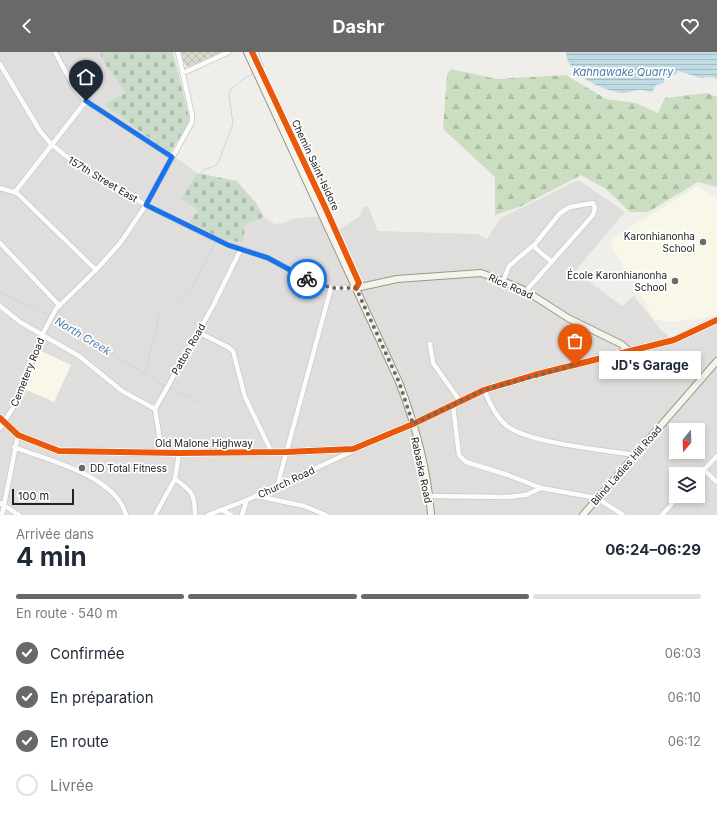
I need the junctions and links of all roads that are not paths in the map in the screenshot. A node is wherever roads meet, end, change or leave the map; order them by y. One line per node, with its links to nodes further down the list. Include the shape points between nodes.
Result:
1 (55, 52): 7 (street, via 75,89)
2 (178, 52): 6 (street, Cemetery Road)
3 (229, 52): 6 (street)
4 (247, 52): 20 (street, Rabaska Road)
5 (0, 64): 8 (street, 157th Street East, via 29,115)
6 (183, 73): 9 (street, Cemetery Road, via 192,122)
7 (86, 101): 8 (street); 9 (street)
8 (51, 144): 11 (street); 12 (street, 157th Street East, via 81,168)
9 (172, 157): 12 (street, Cemetery Road)
10 (0, 188): 11 (street)
11 (15, 192): 17 (street)
12 (146, 205): 15 (street, 157th Street East); 17 (street, Cemetery Road, via 121,242)
13 (0, 243): 22 (street)
14 (533, 246): 16 (street); 16 (street, via 560,213 570,207 593,203 593,215); 18 (street, via 509,266)
15 (241, 249): 19 (street, 157th Street East, via 268,258 306,279); 25 (street, Patton Road)
16 (552, 262): 21 (street)
17 (96, 270): 22 (street, Cemetery Road)
18 (503, 281): 20 (street, Rice Road, via 474,273 397,279); 21 (street, Rice Road)
19 (331, 288): 20 (street, 157th Street East); 41 (street)
20 (356, 288): 35 (street, Rabaska Road, via 399,382)
21 (526, 291): 28 (street, Rice Road, via 568,318 621,344)
22 (59, 305): 26 (street, Cemetery Road)
23 (0, 306): 26 (street)
24 (717, 320): 28 (street, via 674,340)
25 (198, 332): 33 (street, Patton Road); 40 (street, via 233,351 245,397)
26 (42, 335): 33 (street, via 79,356 122,391); 34 (street, Cemetery Road, via 13,408)
27 (430, 344): 31 (street, via 433,363)
28 (629, 351): 30 (street)
29 (717, 361): 44 (street, Blind Ladies Hill Road)
30 (484, 390): 31 (street); 44 (street, via 495,413 509,427 554,442)
31 (460, 401): 32 (street)
32 (453, 405): 35 (street); 51 (street, via 461,459)
33 (154, 409): 42 (street)
34 (2, 420): 36 (street, Cemetery Road); 37 (street, Old Malone Highway)
35 (413, 424): 38 (street, Old Malone Highway); 53 (street, Rabaska Road)
36 (0, 428)
37 (18, 435): 39 (street); 42 (street, Old Malone Highway, via 59,451)
38 (364, 446): 41 (street, Old Malone Highway, via 336,451); 50 (street, Church Road)
39 (14, 447): 57 (street); 59 (street, via 93,478 118,498)
40 (272, 452): 41 (street, Old Malone Highway); 43 (street, Old Malone Highway)
41 (286, 452): 50 (street)
42 (162, 453): 43 (street, Old Malone Highway)
43 (179, 453): 48 (street)
44 (635, 455): 54 (street, Blind Ladies Hill Road)
45 (717, 456): 46 (street)
46 (705, 469)
47 (705, 471): 49 (street)
48 (175, 480): 62 (street); 63 (street, via 190,490 194,496)
49 (717, 482)
50 (277, 486): 52 (street, Church Road)
51 (541, 488): 53 (street, via 526,495 506,497); 54 (street)
52 (257, 496): 55 (street, Church Road); 67 (street, via 304,506)
53 (430, 496): 68 (street, Rabaska Road)
54 (597, 498): 69 (street, Blind Ladies Hill Road); 70 (street)
55 (247, 500): 58 (street, Church Road); 66 (street)
56 (673, 503): 71 (street)
57 (2, 504): 60 (street); 61 (street)
58 (222, 510): 64 (street, Church Road); 65 (street)
59 (126, 513)
60 (2, 515)
61 (19, 515)
62 (154, 515)
63 (195, 515)
64 (208, 515)
65 (231, 515)
66 (242, 515)
67 (326, 515)
68 (431, 515)
69 (583, 515)
70 (623, 515)
71 (662, 515)

